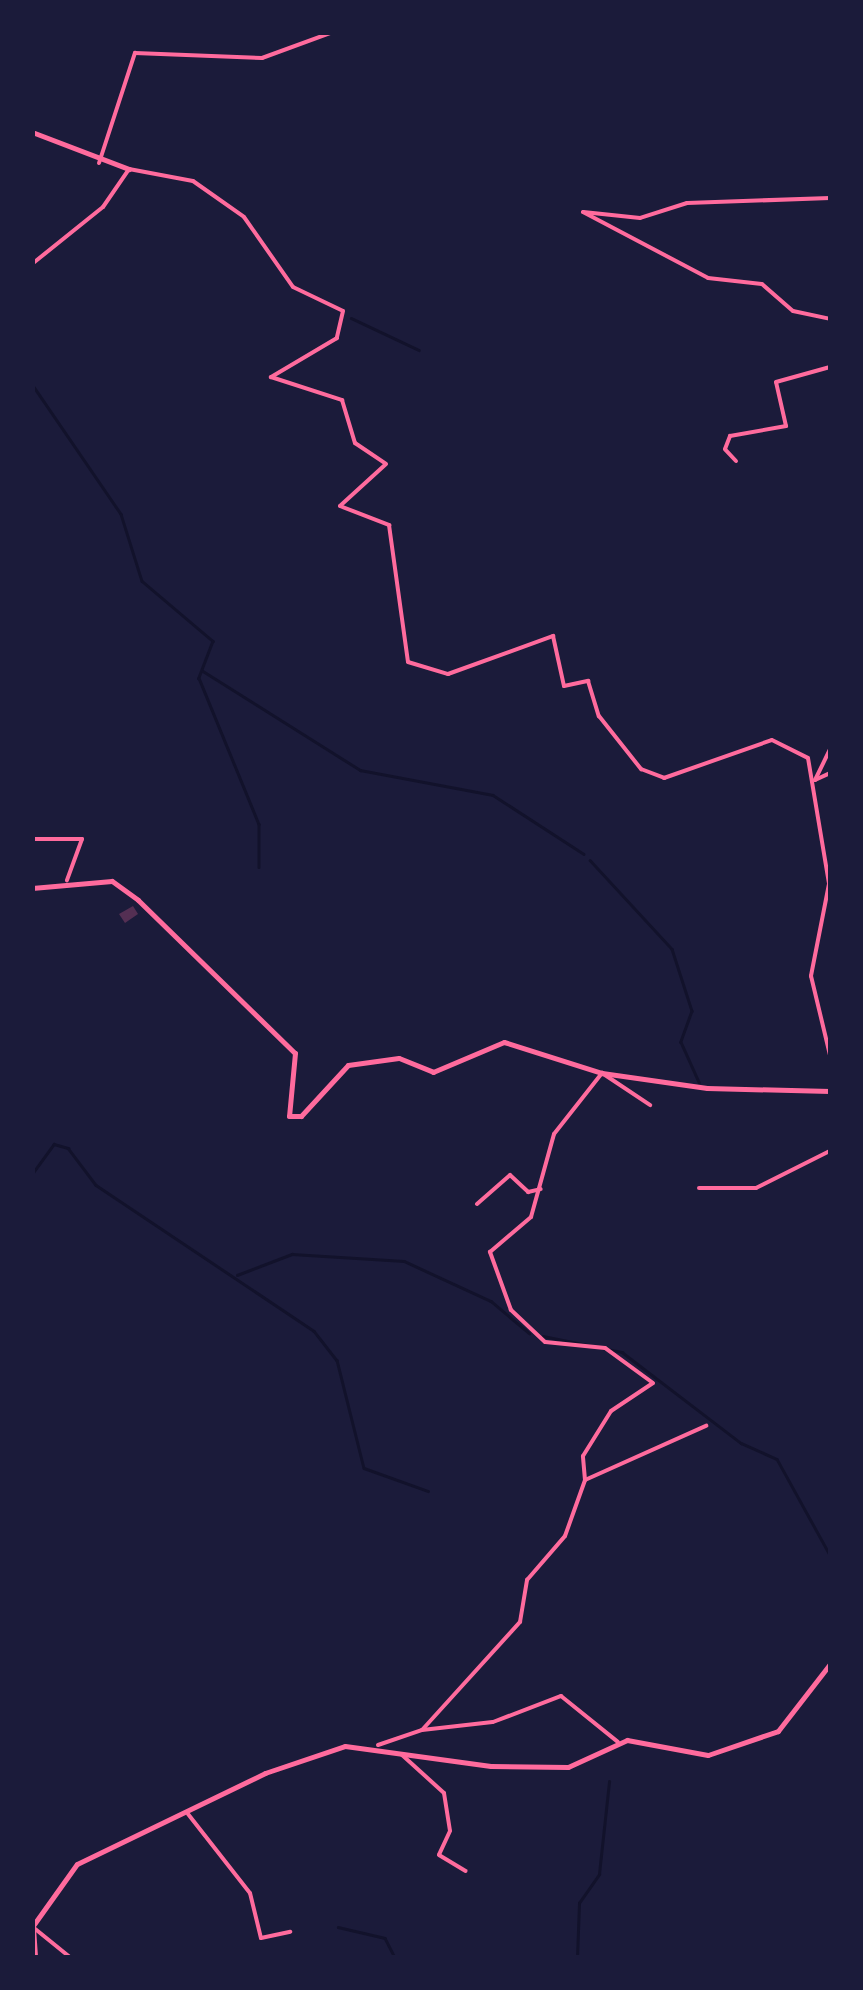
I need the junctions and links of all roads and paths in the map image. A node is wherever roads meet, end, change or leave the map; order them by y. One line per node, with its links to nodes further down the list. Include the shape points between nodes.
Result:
1 (332, 32): 3 (street, via 262,58 135,53)
2 (32, 132): 3 (street)
3 (99, 164): 4 (street)
4 (129, 169): 6 (street, via 103,207); 12 (street, via 208,190 254,228 293,287 343,311 337,338 271,378 342,400 355,443 386,464 340,506 388,525 408,662 448,674 553,636 564,686 588,680 599,716 641,769 664,778 772,740 792,743)
5 (830, 198): 7 (street, via 686,203 640,218 583,212 708,278 762,284 793,311)
6 (32, 264)
7 (830, 319)
8 (830, 367): 9 (street, via 776,382 786,426 730,436 725,449)
9 (736, 461)
10 (830, 748): 12 (street)
11 (830, 773): 12 (street)
12 (815, 780): 16 (street, via 829,917 811,976)
13 (32, 839): 14 (street, via 82,839)
14 (67, 880): 15 (street); 17 (street, via 119,883 296,1053 289,1116 301,1116 348,1066 372,1060 398,1058 433,1072 521,1042)
15 (32, 888)
16 (830, 1055)
17 (602, 1072): 18 (street, via 707,1088); 19 (street); 22 (street, via 554,1134)
18 (830, 1091)
19 (650, 1105)
20 (830, 1150): 21 (street, via 756,1188)
21 (699, 1188)
22 (541, 1189): 23 (street, via 528,1192 510,1175); 25 (street, via 531,1216 490,1252 511,1310 545,1342 605,1348 652,1375 611,1412 583,1456)
23 (477, 1204)
24 (706, 1426): 25 (street)
25 (585, 1480): 27 (street, via 564,1536 526,1580 520,1622)
26 (830, 1664): 28 (street, via 769,1736 698,1756)
27 (422, 1730): 28 (street, via 493,1722 561,1696); 29 (street)
28 (618, 1742): 30 (street, via 557,1768)
29 (378, 1745): 30 (street); 31 (street, via 266,1773)
30 (401, 1754): 32 (street, via 444,1793 450,1831 439,1855)
31 (188, 1814): 33 (street, via 77,1864); 34 (street, via 250,1893 262,1938)
32 (466, 1871)
33 (33, 1927): 35 (street); 36 (street)
34 (290, 1932)
35 (36, 1958)
36 (71, 1958)

